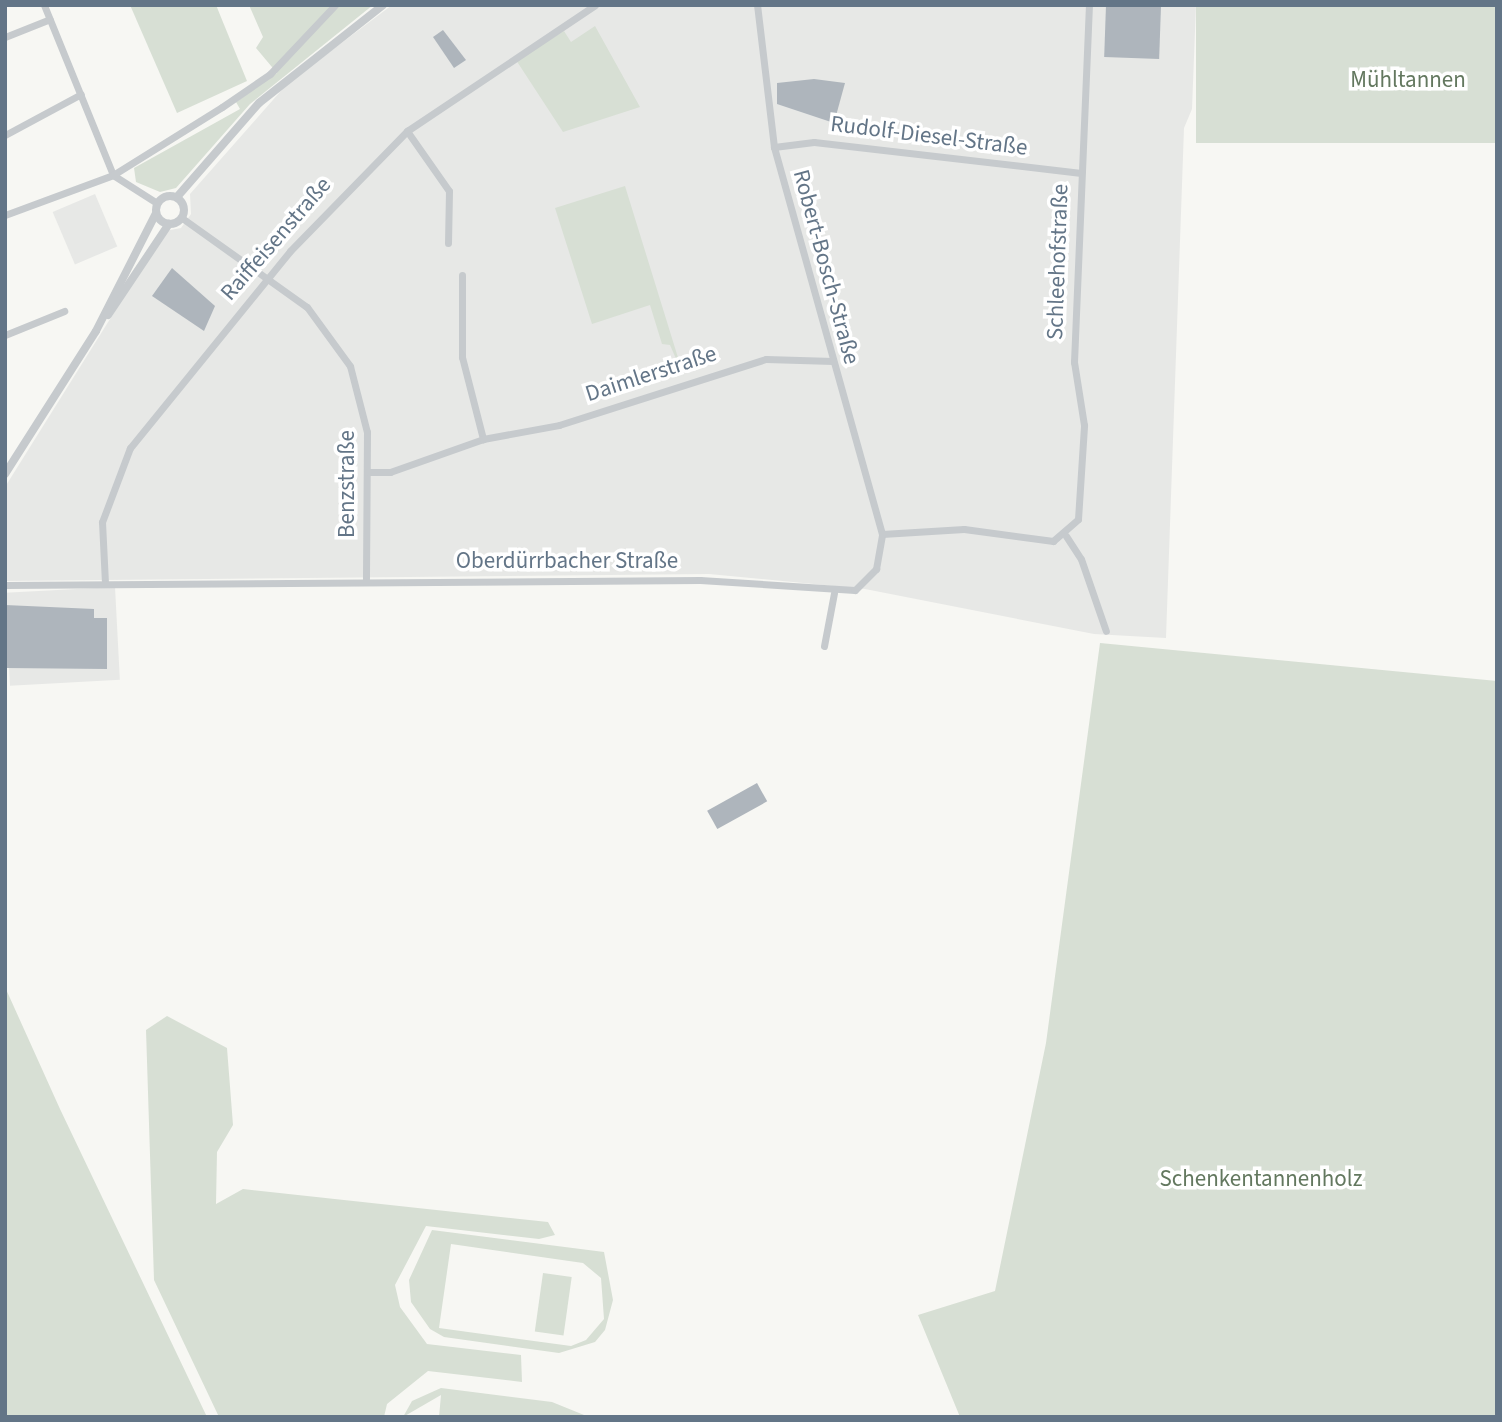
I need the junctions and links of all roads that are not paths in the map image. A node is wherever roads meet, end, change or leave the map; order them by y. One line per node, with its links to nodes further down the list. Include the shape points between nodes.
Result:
1 (44, 5): 7 (street)
2 (335, 5): 14 (street, via 270,74)
3 (383, 5): 15 (street, via 287,78 232,131)
4 (595, 5): 10 (street, Raiffeisenstraße)
5 (757, 5): 12 (street, Robert-Bosch-Straße)
6 (1089, 5): 13 (street, Schleehofstraße)
7 (50, 19): 8 (street); 9 (street)
8 (5, 37)
9 (81, 94): 11 (street); 14 (street)
10 (407, 131): 21 (street, via 449,191); 23 (street, Raiffeisenstraße)
11 (5, 135)
12 (774, 147): 13 (street, Rudolf-Diesel-Straße, via 814,142); 27 (street, Robert-Bosch-Straße)
13 (1081, 173): 32 (street, Schleehofstraße, via 1074,362 1084,425 1078,519)
14 (113, 175): 16 (street); 18 (street)
15 (177, 197): 16 (street); 19 (street)
16 (157, 203): 17 (street)
17 (156, 213): 20 (street); 25 (street)
18 (5, 215)
19 (182, 218): 20 (street); 23 (street, Benzstraße)
20 (169, 224): 25 (street)
21 (447, 243)
22 (462, 275): 28 (street, via 462,357)
23 (267, 277): 29 (street, Benzstraße, via 324,325 350,366 365,415); 34 (street, Raiffeisenstraße, via 130,447 102,522)
24 (64, 311): 26 (street)
25 (96, 331): 30 (street)
26 (5, 335)
27 (833, 361): 28 (street, Daimlerstraße, via 766,359 559,425); 31 (street, Robert-Bosch-Straße)
28 (483, 439): 29 (street, Daimlerstraße, via 390,472)
29 (367, 472): 33 (street, Benzstraße)
30 (5, 474)
31 (882, 534): 32 (street, via 964,529 1053,541); 36 (street, Oberdürrbacher Straße, via 868,579 855,590)
32 (1066, 536): 37 (street, via 1081,559)
33 (366, 580): 34 (street, Oberdürrbacher Straße); 36 (street, Oberdürrbacher Straße, via 700,580)
34 (106, 583): 35 (street, Oberdürrbacher Straße)
35 (5, 585)
36 (834, 593): 38 (street)
37 (1106, 631)
38 (824, 646)

